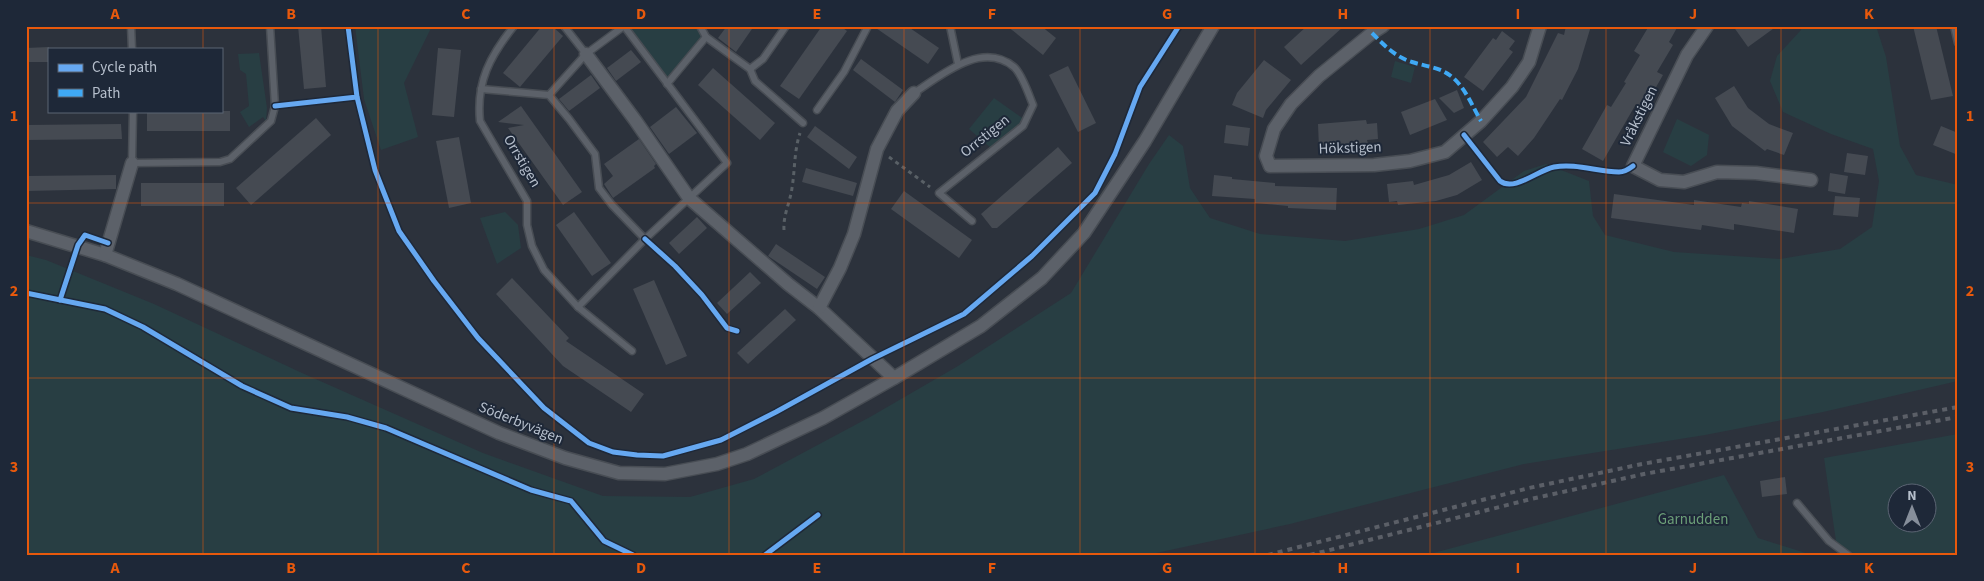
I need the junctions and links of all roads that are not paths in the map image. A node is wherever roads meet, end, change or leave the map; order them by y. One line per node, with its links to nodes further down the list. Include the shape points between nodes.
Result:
1 (131, 26): 17 (lane)
2 (270, 26): 28 (lane, via 275,106 271,122 230,160)
3 (514, 26): 22 (lane, Orrstigen, via 488,64)
4 (564, 26): 18 (lane)
5 (624, 26): 18 (lane); 21 (lane)
6 (700, 26): 15 (lane)
7 (786, 26): 20 (lane, via 762,59)
8 (868, 26): 25 (lane, via 844,72)
9 (950, 26): 19 (lane)
10 (1540, 26): 14 (street, Hökstigen, via 1529,62 1512,87 1481,121 1445,152 1410,161 1374,164 1270,166 1266,156 1274,129 1292,104)
11 (1707, 26): 29 (street, Vråkstigen, via 1687,55 1633,166 1660,180 1684,182 1717,172)
12 (1954, 26): 16 (lane)
13 (1210, 27): 38 (street, Söderbyvägen, via 1145,141 1084,233 1042,278 981,326)
14 (1374, 28)
15 (706, 38): 20 (lane); 21 (lane)
16 (1958, 43)
17 (132, 48)
18 (586, 54): 24 (lane); 30 (street)
19 (958, 64): 23 (lane, Orrstigen); 31 (lane, Orrstigen, via 993,57 1014,68 1033,105 1023,126 939,194)
20 (750, 69): 27 (lane, via 755,81)
21 (668, 84): 30 (lane, via 727,163)
22 (481, 89): 24 (lane); 35 (lane, Orrstigen, via 480,122 527,201 527,225 532,246 544,270)
23 (914, 93): 36 (street, Orrstigen, via 897,111 877,149 854,234)
24 (549, 95): 33 (lane, via 594,154 600,188)
25 (817, 110)
26 (133, 112): 28 (lane)
27 (803, 122)
28 (132, 163): 34 (street)
29 (1811, 180)
30 (689, 198): 33 (lane); 36 (street)
31 (972, 221)
32 (26, 231): 34 (street, Söderbyvägen)
33 (645, 240): 35 (lane)
34 (105, 255): 38 (street, Söderbyvägen, via 177,284 499,433 596,468 620,473 665,474 717,464 747,454 823,418)
35 (578, 307): 37 (lane, Orrstigen)
36 (819, 308): 38 (street)
37 (632, 350)
38 (894, 378)
39 (1797, 503): 40 (lane, via 1829,541)
40 (1848, 555)

